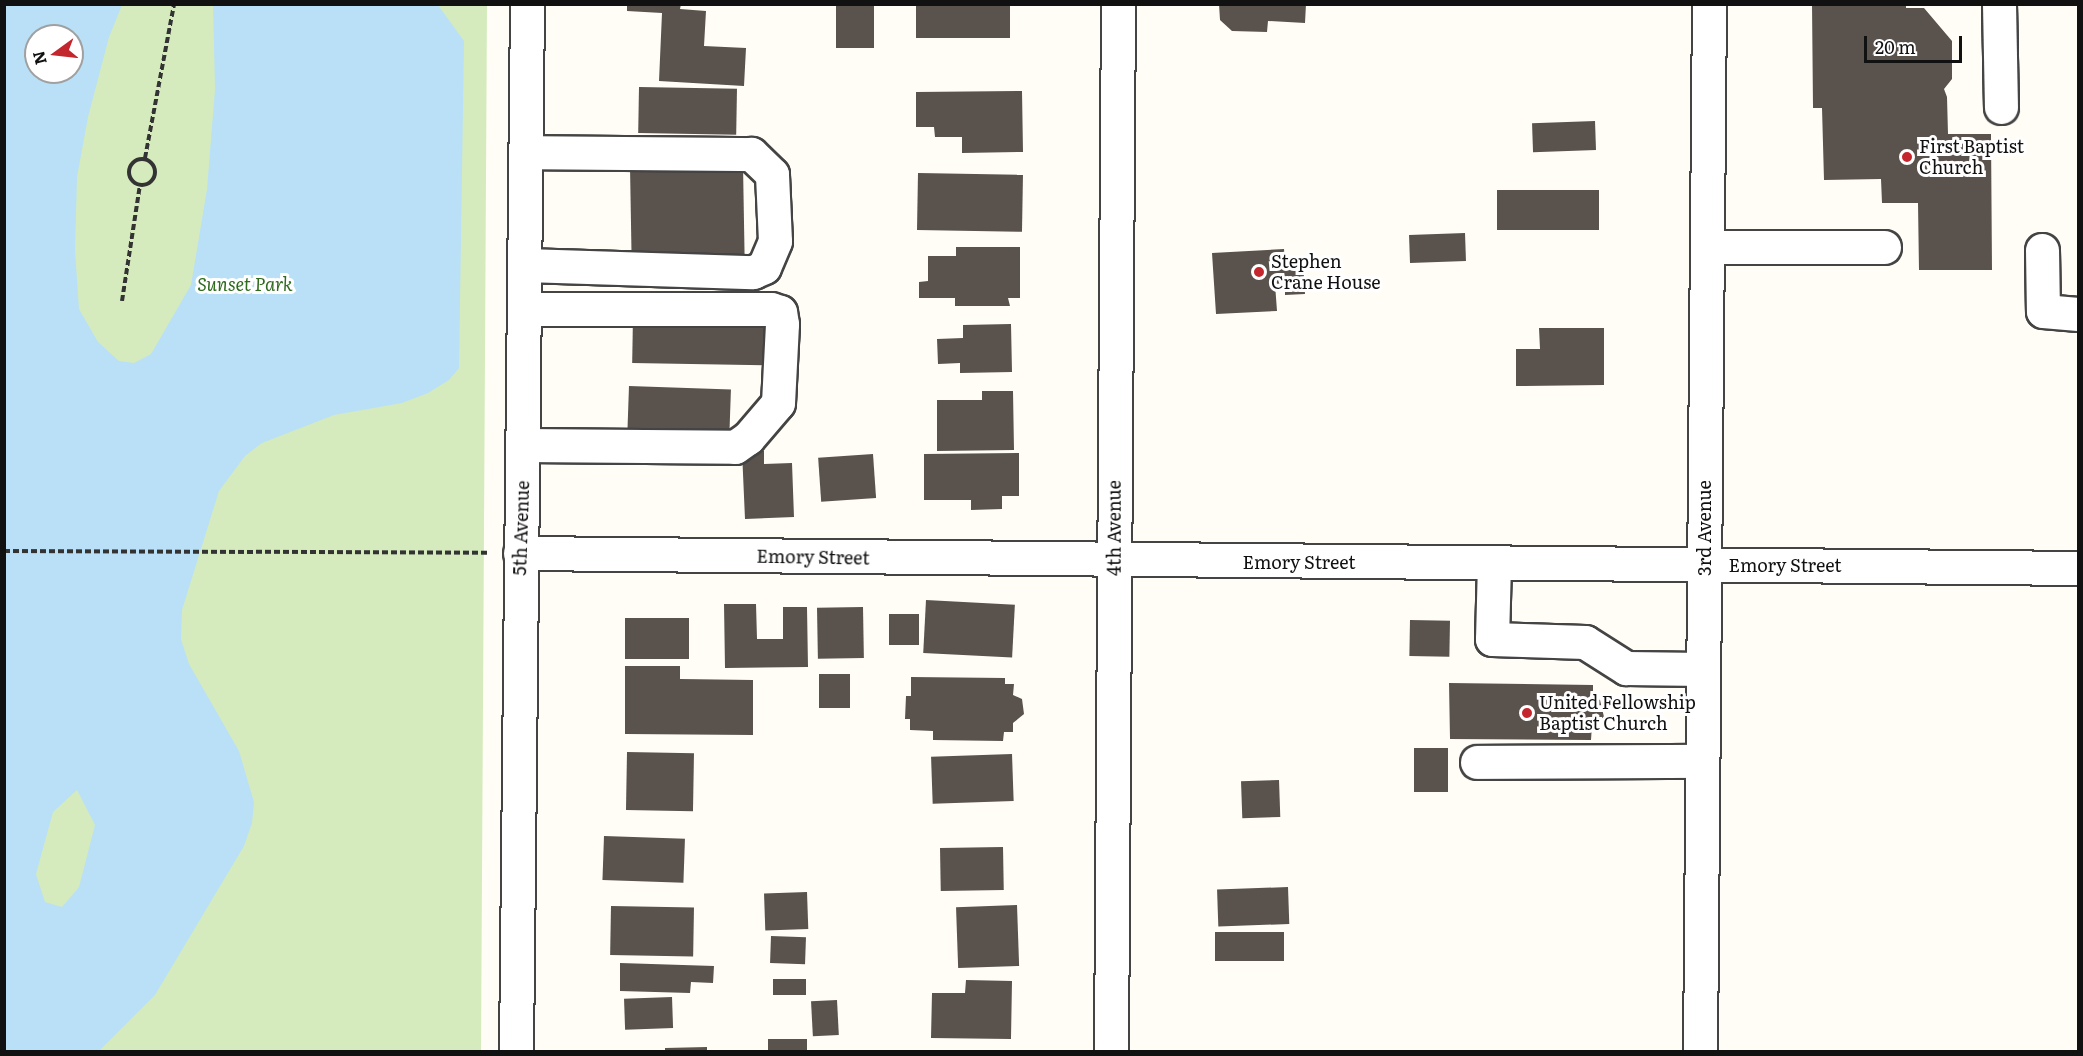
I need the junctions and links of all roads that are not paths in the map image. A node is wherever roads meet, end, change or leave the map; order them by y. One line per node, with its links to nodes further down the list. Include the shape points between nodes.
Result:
1 (528, 4): 6 (street, 5th Avenue)
2 (1118, 4): 15 (street, 4th Avenue)
3 (1709, 4): 7 (street, 3rd Avenue)
4 (2000, 4): 5 (street)
5 (2001, 107)
6 (526, 152): 10 (street, 5th Avenue); 10 (street, via 752,154 772,174 775,241 764,267 753,273)
7 (1707, 247): 8 (street); 17 (street, 3rd Avenue)
8 (1884, 247)
9 (2042, 250): 12 (street, via 2043,312)
10 (525, 264): 11 (street, 5th Avenue)
11 (525, 309): 13 (street, 5th Avenue); 13 (street, via 771,309 780,312 782,324 778,403 748,438 735,447)
12 (2079, 314)
13 (524, 445): 14 (street, 5th Avenue)
14 (520, 553): 15 (street, Emory Street); 22 (street, 5th Avenue)
15 (1114, 560): 16 (street, Emory Street); 23 (street, 4th Avenue)
16 (1494, 563): 17 (street, Emory Street); 19 (street, via 1492,639 1586,642 1626,669)
17 (1704, 565): 18 (street, Emory Street); 19 (street, 3rd Avenue)
18 (2079, 568)
19 (1703, 669): 20 (street, 3rd Avenue)
20 (1702, 761): 21 (street); 24 (street, 3rd Avenue)
21 (1477, 762)
22 (516, 1052)
23 (1111, 1052)
24 (1700, 1052)

